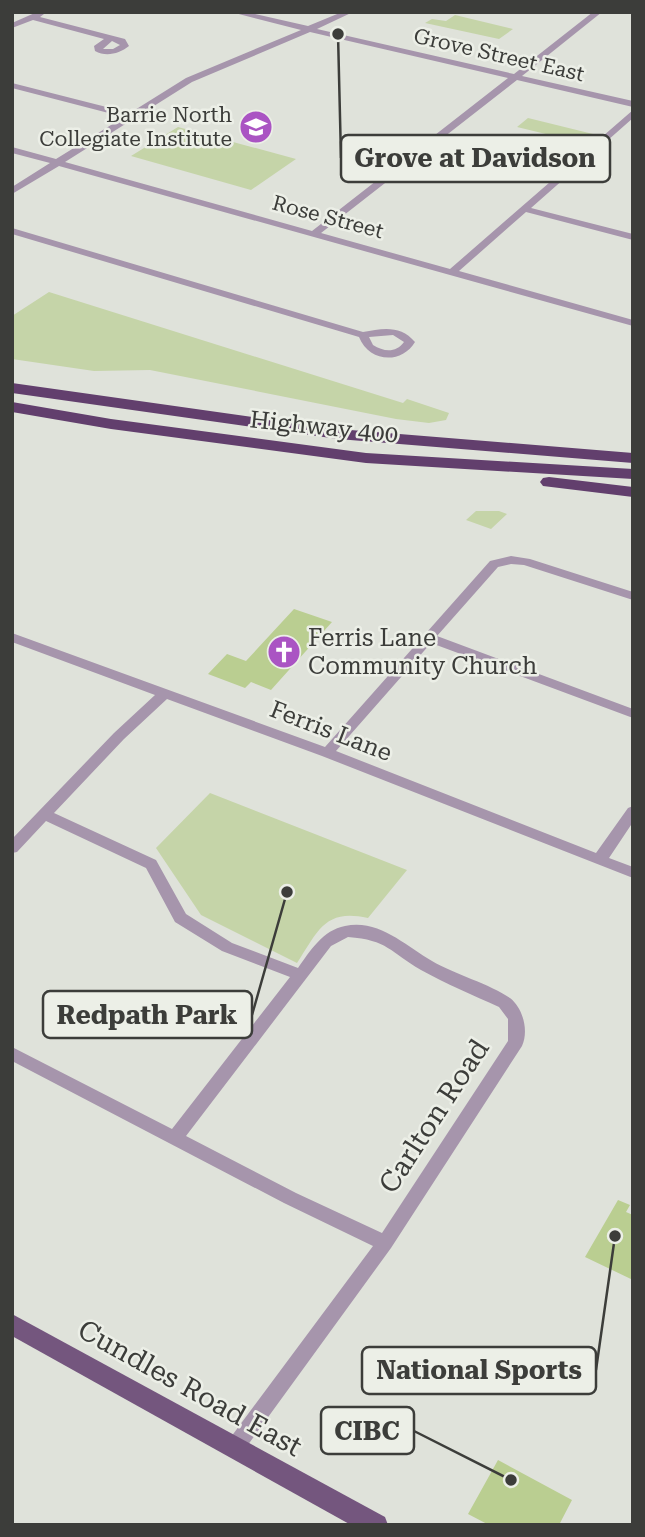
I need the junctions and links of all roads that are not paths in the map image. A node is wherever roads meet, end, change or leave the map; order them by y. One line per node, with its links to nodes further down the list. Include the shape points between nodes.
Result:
1 (46, 12): 5 (street)
2 (235, 12): 7 (street, Grove Street East)
3 (349, 12): 7 (street)
4 (598, 12): 9 (street)
5 (32, 17): 6 (street); 8 (street)
6 (12, 26)
7 (311, 30): 9 (street, Grove Street East); 13 (street, via 189,80)
8 (109, 38)
9 (516, 76): 11 (street, Grove Street East); 19 (street)
10 (12, 85): 13 (street)
11 (633, 104)
12 (633, 113): 17 (street)
13 (132, 116): 15 (street)
14 (12, 150): 15 (street, Rose Street)
15 (58, 163): 16 (street); 19 (street, Rose Street)
16 (12, 191)
17 (525, 209): 20 (street); 21 (street)
18 (12, 231): 23 (street)
19 (315, 233): 21 (street, Rose Street)
20 (633, 237)
21 (452, 272): 22 (street, Rose Street)
22 (633, 323)
23 (363, 335)
24 (12, 388): 26 (highway, Highway 400)
25 (12, 407): 28 (highway, Highway 400)
26 (400, 440): 27 (highway, via 460,438); 29 (highway, Highway 400)
27 (633, 447)
28 (366, 458): 30 (highway, Highway 400); 31 (highway)
29 (633, 458)
30 (633, 474)
31 (633, 492)
32 (633, 596): 34 (street, via 526,562 501,561 489,568)
33 (12, 637): 35 (street, Ferris Lane)
34 (428, 637): 36 (street); 37 (street)
35 (164, 694): 37 (street, Ferris Lane); 39 (street)
36 (633, 715)
37 (327, 752): 41 (street, Ferris Lane)
38 (633, 811): 41 (street)
39 (45, 815): 40 (street); 43 (street, via 151,864 180,918 227,947)
40 (12, 848)
41 (600, 859): 42 (street, Ferris Lane)
42 (633, 873)
43 (301, 975): 45 (street, Carlton Road); 46 (street, Carlton Road, via 326,942 346,931 371,933 505,1003 516,1018 516,1042)
44 (12, 1053): 45 (street)
45 (175, 1138): 46 (street)
46 (385, 1243): 48 (street, Carlton Road)
47 (12, 1324): 48 (main road, Cundles Road East)
48 (235, 1447): 49 (main road, Cundles Road East)
49 (376, 1525)

